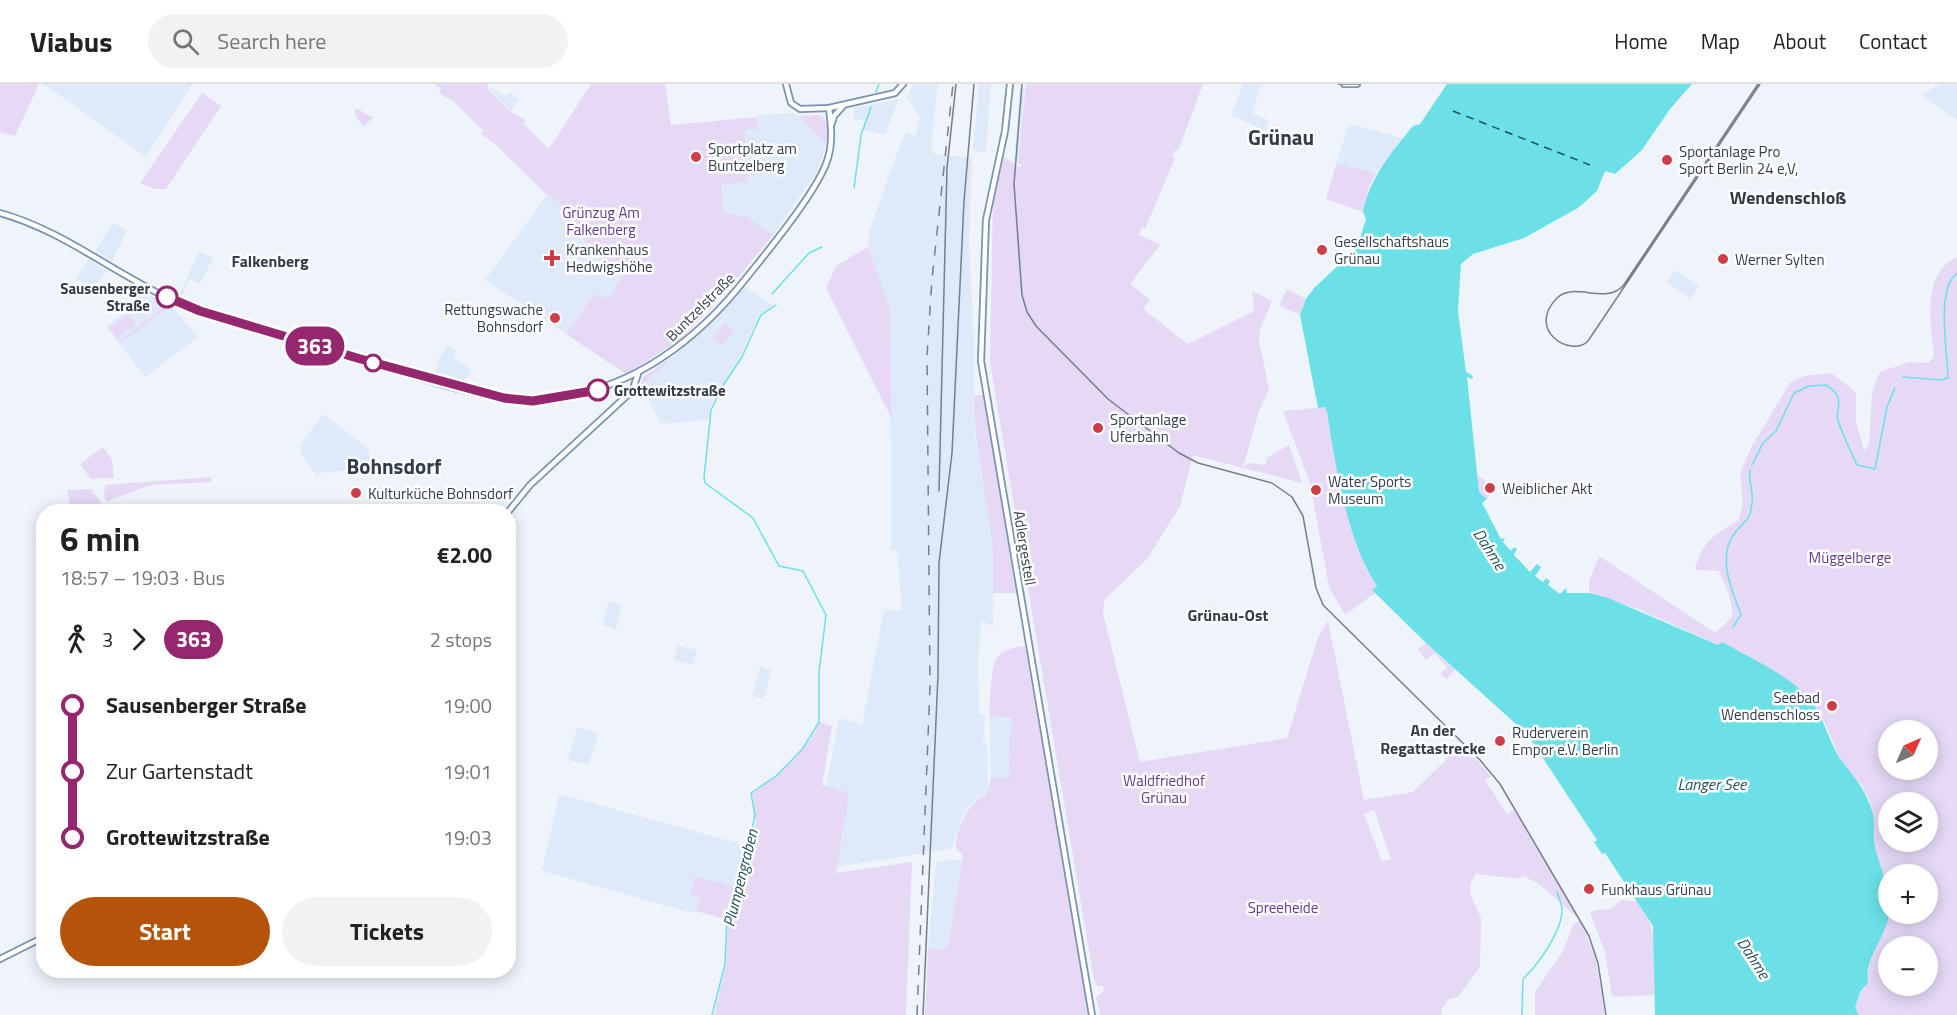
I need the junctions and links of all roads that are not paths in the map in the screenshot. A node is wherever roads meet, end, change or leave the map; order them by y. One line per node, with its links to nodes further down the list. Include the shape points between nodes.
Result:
1 (786, 84): 7 (street, via 796,108)
2 (903, 84): 6 (street, via 895,93)
3 (1010, 84): 14 (street, Adlergestell, via 1005,131 986,220 981,360)
4 (1344, 84): 5 (street)
5 (1357, 84)
6 (845, 105): 7 (street); 8 (street, Buntzelstraße, via 837,111)
7 (829, 108): 8 (street, Buntzelstraße)
8 (831, 126): 10 (street, Buntzelstraße, via 825,165 752,270 684,342)
9 (0, 213): 10 (street, Buntzelstraße, via 58,236 127,277 193,309 466,388 533,401 595,391)
10 (638, 374): 11 (street, via 632,391)
11 (515, 504)
12 (36, 941): 13 (street)
13 (0, 959)
14 (1092, 1015)

